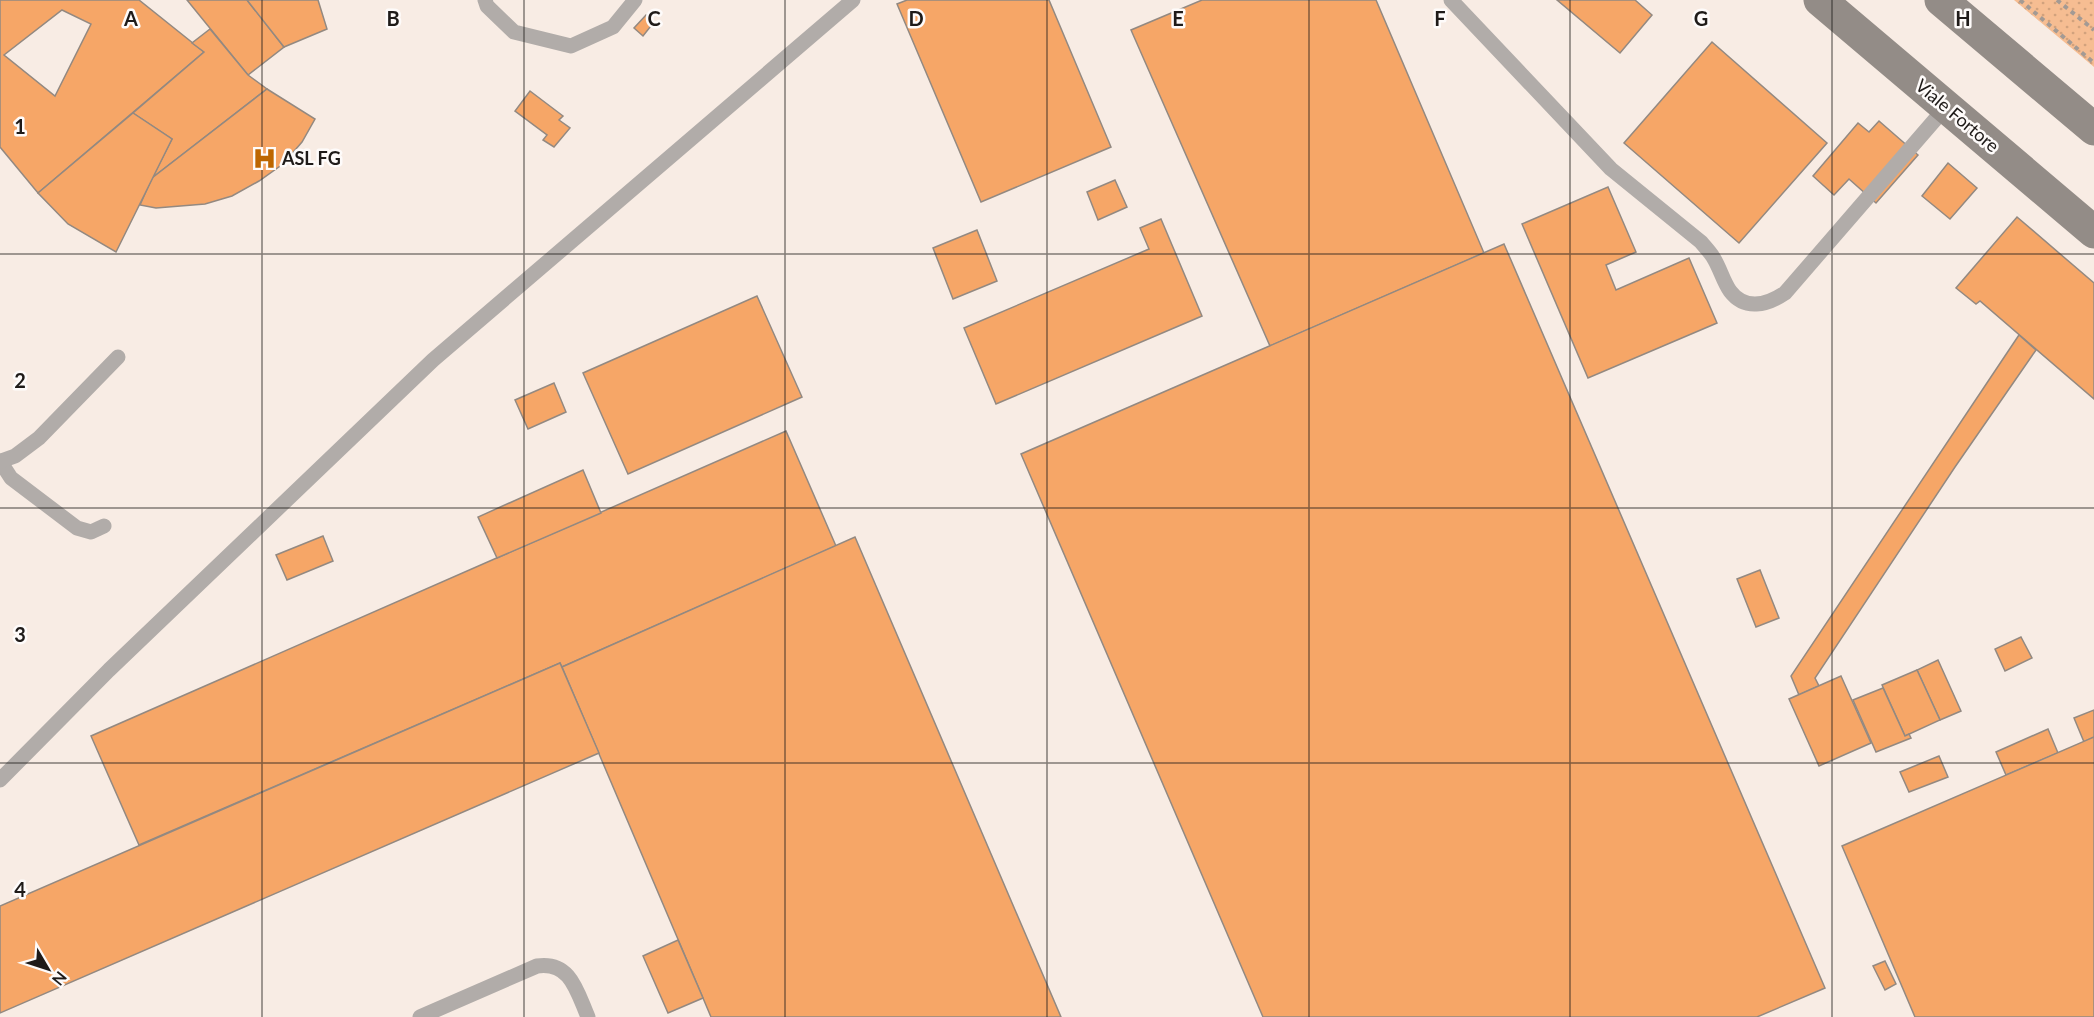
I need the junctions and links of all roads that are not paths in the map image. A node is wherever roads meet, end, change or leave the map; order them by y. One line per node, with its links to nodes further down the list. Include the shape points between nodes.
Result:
1 (485, 0): 2 (lane, via 514,32 570,46 613,27)
2 (635, 0)
3 (853, 0): 13 (lane, via 433,360 109,670)
4 (1451, 0): 7 (lane, via 1611,169 1701,242 1713,256 1730,290 1739,300 1752,305 1762,305 1785,293)
5 (1820, 0): 7 (main road, Viale Fortore)
6 (1941, 0): 8 (main road)
7 (1947, 107): 9 (main road, Viale Fortore)
8 (2094, 129)
9 (2094, 232)
10 (118, 357): 11 (lane, via 39,438 15,456)
11 (0, 461): 12 (lane, via 11,478 77,528 91,532)
12 (104, 526)
13 (0, 780)
14 (420, 1017): 15 (lane, via 547,964 572,980)
15 (588, 1017)

